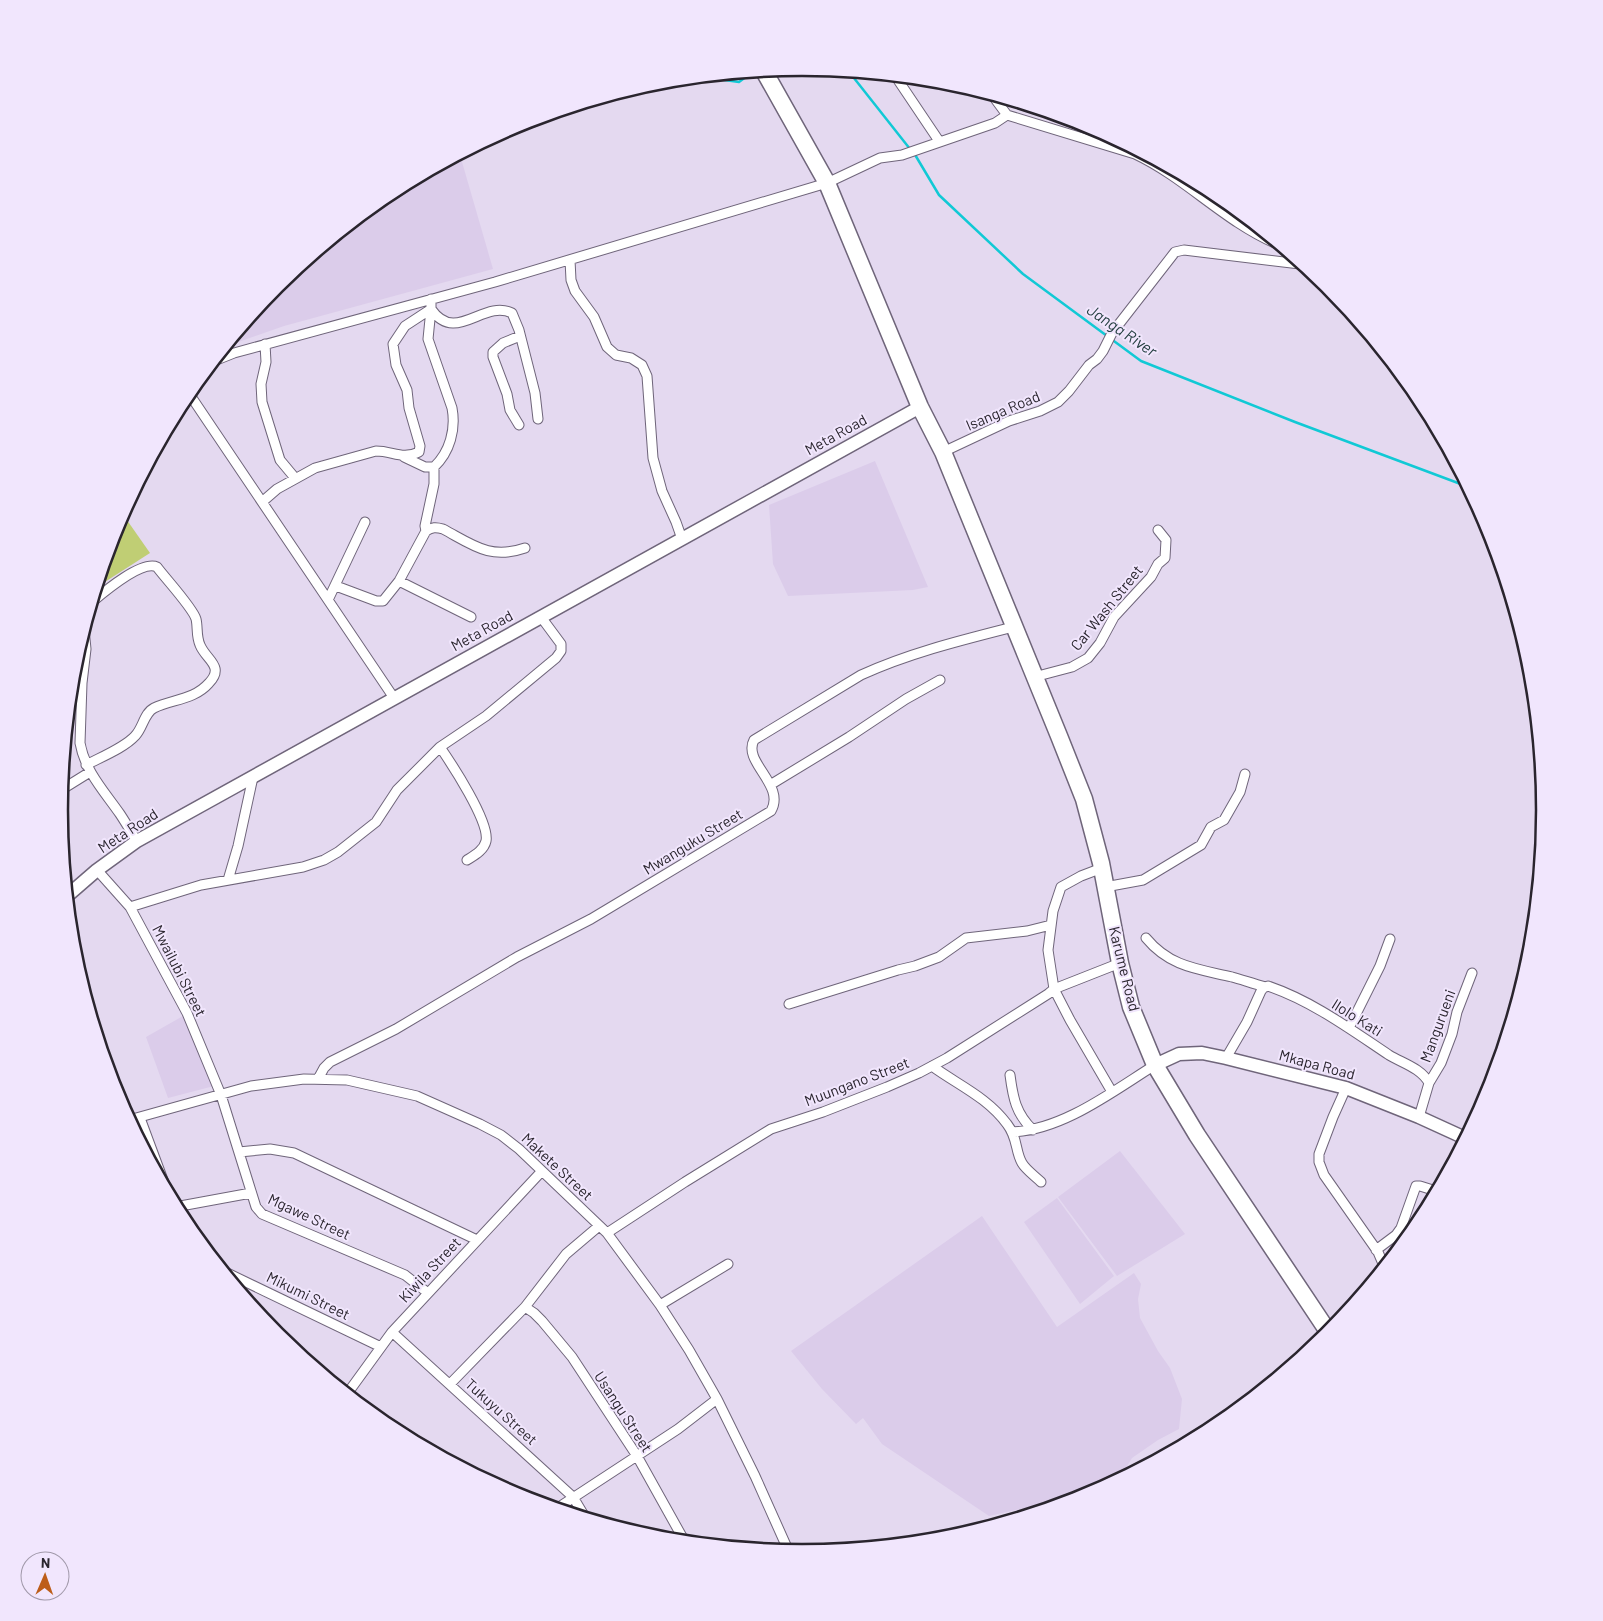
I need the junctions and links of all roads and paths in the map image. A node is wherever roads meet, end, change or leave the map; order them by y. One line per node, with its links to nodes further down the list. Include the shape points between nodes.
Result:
1 (768, 78): 7 (highway, Karume Road)
2 (901, 84): 5 (street)
3 (999, 104): 4 (street)
4 (1007, 115): 5 (street, via 995,123); 6 (street)
5 (940, 141): 7 (street, via 902,155 880,158)
6 (1123, 151)
7 (827, 183): 10 (street); 18 (highway, Karume Road)
8 (1202, 195): 9 (street)
9 (1257, 235)
10 (570, 260): 12 (street); 29 (street, via 574,291 594,317 607,347 616,355 631,358 642,365 647,376 653,458 662,491)
11 (1289, 263): 21 (street, Isanga Road, via 1184,250 1175,252 1112,333 1103,351 1058,402)
12 (431, 299): 13 (street); 15 (street)
13 (431, 309): 14 (street, via 448,324 497,311 510,311); 22 (street, via 405,326 393,344 420,446 417,453); 23 (street, via 428,339 454,417 447,449)
14 (520, 336): 19 (street, via 535,393); 20 (street, via 495,348 493,357 510,410)
15 (265, 344): 16 (street); 24 (street, via 262,402 280,460)
16 (225, 356)
17 (193, 400): 25 (street)
18 (920, 407): 21 (highway, Karume Road); 29 (street, Meta Road)
19 (538, 419)
20 (519, 425)
21 (943, 452): 37 (highway, Karume Road)
22 (404, 457): 23 (street, via 424,467); 24 (street, via 376,451 315,468)
23 (434, 467): 28 (street)
24 (295, 478): 25 (street)
25 (262, 502): 34 (street)
26 (366, 522): 32 (street)
27 (1158, 530): 39 (street, Car Wash Street, via 1166,540 1165,558 1114,617 1088,658)
28 (426, 531): 30 (street, via 436,527 443,529 493,553); 31 (street)
29 (682, 539): 36 (street, Meta Road)
30 (525, 548)
31 (399, 581): 32 (street, via 381,602); 35 (street)
32 (336, 586): 34 (street)
33 (100, 595): 44 (street, via 140,569 157,567 196,617 199,644 216,672 208,684 189,698 154,708 134,738)
34 (328, 600): 42 (street)
35 (471, 617)
36 (541, 617): 42 (street, Meta Road); 43 (street, via 561,644 562,650 556,658 486,716)
37 (1013, 627): 39 (highway, Karume Road); 48 (street, Mwanguku Street, via 879,667 754,740 751,745 753,754)
38 (86, 652): 41 (street)
39 (1034, 677): 51 (highway, Karume Road, via 1084,799)
40 (940, 680): 48 (street)
41 (82, 683): 44 (street, via 80,743)
42 (394, 698): 46 (street, Meta Road)
43 (440, 747): 50 (street, via 476,807 486,831 482,850); 53 (street, via 397,790 376,822 338,852 303,867)
44 (88, 769): 47 (street); 49 (street)
45 (1245, 774): 54 (street, via 1240,792 1224,820 1212,827 1201,845 1143,880)
46 (253, 777): 49 (street, Meta Road); 53 (street)
47 (69, 784)
48 (770, 785): 70 (street, Mwanguku Street, via 774,794 771,811 592,919 509,962 396,1029 330,1062)
49 (137, 841): 52 (street, Meta Road)
50 (468, 860)
51 (1102, 868): 54 (highway, Karume Road); 57 (street, via 1061,887)
52 (97, 870): 55 (street, Meta Road); 56 (street, Mwailubi Street)
53 (228, 880): 56 (street)
54 (1105, 887): 60 (highway, Karume Road)
55 (72, 891)
56 (130, 907): 74 (street, Mwailubi Street, via 187,1013)
57 (1051, 926): 63 (street, via 1048,950); 64 (street, via 966,938 939,957 915,966)
58 (1146, 938): 62 (street, Ilolo Kati, via 1176,962)
59 (1390, 939): 65 (street)
60 (1120, 963): 63 (street, Muungano Street); 67 (highway, Karume Road, via 1131,1007)
61 (1472, 973): 71 (street, Mangurueni, via 1452,1034)
62 (1265, 987): 65 (street, Ilolo Kati, via 1311,1006); 66 (street)
63 (1054, 989): 68 (street, Muungano Street); 73 (street)
64 (789, 1004)
65 (1349, 1028): 71 (street, Ilolo Kati, via 1418,1071)
66 (1226, 1058): 67 (street, Mkapa Road, via 1202,1053 1179,1054); 72 (street, Mkapa Road)
67 (1155, 1065): 73 (street); 98 (highway, Karume Road, via 1197,1135)
68 (932, 1066): 79 (street, via 982,1098); 89 (street, Muungano Street, via 824,1112 771,1129)
69 (1010, 1075): 78 (street, via 1021,1118)
70 (318, 1079): 74 (street, Makete Street, via 251,1086); 83 (street, Makete Street, via 347,1080 417,1096 501,1136)
71 (1429, 1083): 75 (street, Mangurueni)
72 (1346, 1088): 75 (street, Mkapa Road); 91 (street, via 1319,1154 1319,1162 1324,1175)
73 (1112, 1092): 78 (street, via 1061,1121)
74 (221, 1095): 76 (street, Makete Street); 81 (street, Mgawe Street)
75 (1419, 1117): 80 (street, Mkapa Road)
76 (140, 1118): 77 (street, Makete Street); 82 (street)
77 (136, 1119)
78 (1033, 1130): 79 (street)
79 (1012, 1132): 84 (street, via 1022,1165)
80 (1460, 1136)
81 (239, 1152): 86 (street, Mgawe Street); 90 (street, via 270,1149 294,1153)
82 (154, 1155)
83 (541, 1172): 88 (street, Makete Street); 90 (street, Kiwila Street)
84 (1041, 1182)
85 (1430, 1189): 91 (street, via 1416,1186 1402,1228)
86 (251, 1193): 87 (street); 95 (street, Mgawe Street, via 262,1214 405,1275)
87 (183, 1205)
88 (599, 1226): 89 (street, Makete Street); 97 (street, via 566,1254)
89 (607, 1233): 96 (street, Makete Street)
90 (477, 1240): 95 (street, Kiwila Street)
91 (1376, 1250): 92 (street)
92 (1381, 1260)
93 (728, 1264): 96 (street)
94 (236, 1277): 100 (street, Mikumi Street)
95 (428, 1293): 99 (street, Kiwila Street)
96 (660, 1306): 103 (street, Makete Street)
97 (525, 1307): 101 (street); 104 (street, Usangu Street, via 542,1321 572,1358)
98 (1324, 1326)
99 (392, 1332): 100 (street, Kiwila Street); 101 (street, Tukuyu Street)
100 (381, 1347): 102 (street, Kiwila Street)
101 (450, 1384): 105 (street, Tukuyu Street)
102 (350, 1389)
103 (717, 1399): 104 (street); 109 (street, Makete Street)
104 (636, 1456): 105 (street); 108 (street, Usangu Street)
105 (573, 1497): 106 (street); 107 (street, Tukuyu Street)
106 (562, 1505)
107 (581, 1510)
108 (680, 1534)
109 (785, 1544)

